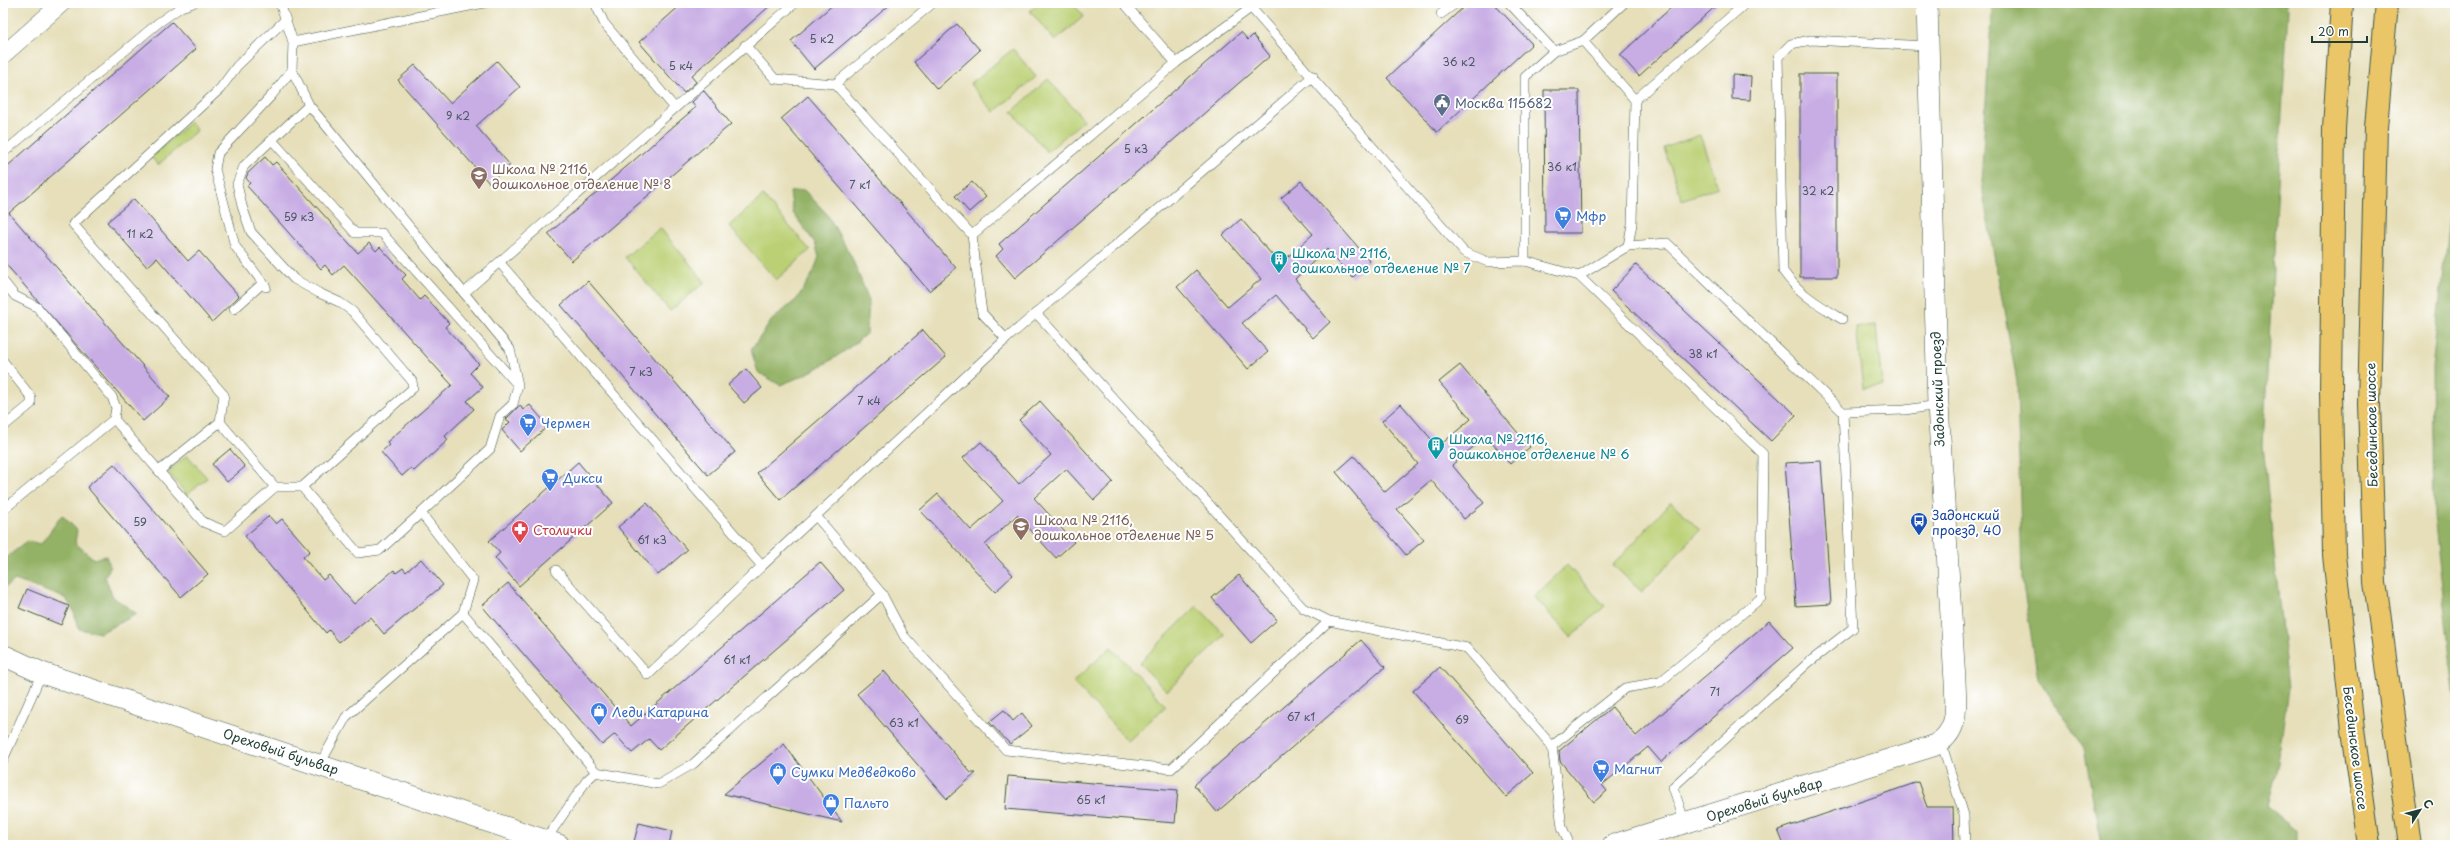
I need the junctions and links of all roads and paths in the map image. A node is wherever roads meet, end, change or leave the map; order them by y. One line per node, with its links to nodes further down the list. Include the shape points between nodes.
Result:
1 (62, 3): 24 (street)
2 (193, 3): 33 (lane, via 181,7 158,23)
3 (280, 3): 18 (lane)
4 (484, 3): 19 (lane)
5 (595, 3): 31 (lane, via 604,23)
6 (795, 3): 21 (lane)
7 (933, 3): 28 (lane)
8 (1124, 3): 25 (lane)
9 (1456, 3): 17 (lane)
10 (1509, 3): 23 (lane)
11 (1624, 3): 20 (lane)
12 (1746, 3): 29 (lane)
13 (1927, 3): 22 (street, Задонский проезд)
14 (2342, 3): 75 (main road, Бесединское шоссе, via 2334,129 2331,391 2334,555 2353,730)
15 (1249, 5): 25 (lane); 27 (lane)
16 (2391, 7): 76 (main road, Бесединское шоссе, via 2376,127 2369,404 2375,582)
17 (1441, 14)
18 (285, 20): 19 (lane); 50 (lane, via 237,66 220,89 73,224 224,395)
19 (293, 42): 26 (lane)
20 (1583, 42): 23 (lane); 29 (lane)
21 (745, 45): 28 (lane, via 775,79); 31 (lane)
22 (1927, 46): 43 (lane, via 1811,40 1791,44 1778,57 1783,271 1806,297); 47 (street, Задонский проезд)
23 (1554, 50): 36 (lane, via 1525,77)
24 (3, 55)
25 (1176, 63): 34 (lane)
26 (292, 70): 30 (lane); 41 (lane, via 218,153 215,169 235,246 265,285)
27 (1313, 76): 36 (lane, via 1464,252 1488,262); 42 (lane)
28 (835, 84): 34 (lane)
29 (1635, 100): 35 (lane, via 1632,224)
30 (309, 105): 32 (lane); 40 (lane)
31 (674, 107): 37 (lane)
32 (272, 140): 46 (lane, via 355,233 382,233); 54 (lane, via 244,166 237,184 251,232 294,279 352,311 412,381 413,388)
33 (3, 153)
34 (972, 235): 44 (lane, via 982,313)
35 (1628, 246): 38 (lane); 48 (lane, via 1667,243)
36 (1525, 261): 38 (lane)
37 (500, 263): 40 (lane); 58 (lane)
38 (1579, 276): 66 (lane, via 1763,454 1761,598 1660,682 1625,688)
39 (3, 281): 49 (lane, via 15,296 37,307 112,398 116,408)
40 (464, 292): 46 (lane, via 510,349)
41 (234, 309)
42 (1036, 313): 44 (lane); 62 (lane, via 1303,608)
43 (1842, 319)
44 (1006, 339): 57 (lane)
45 (3, 362): 51 (lane, via 31,397 31,404)
46 (518, 385): 56 (lane, via 513,404 500,416 490,449)
47 (1938, 405): 48 (lane, via 1905,410); 65 (street, Задонский проезд, via 1956,705 1953,726)
48 (1843, 412): 70 (lane, via 1853,628 1808,663 1673,787)
49 (114, 418): 52 (lane); 55 (lane)
50 (220, 422): 52 (lane); 53 (lane)
51 (3, 427)
52 (159, 472): 53 (lane, via 203,522 225,531)
53 (275, 487): 54 (lane)
54 (302, 487): 56 (lane, via 358,553 380,550)
55 (3, 510)
56 (421, 513): 61 (lane, via 473,580)
57 (816, 516): 58 (lane); 60 (lane)
58 (762, 566): 59 (lane, via 648,675)
59 (556, 570)
60 (882, 594): 62 (lane, via 904,636 1006,750 1171,769); 69 (lane, via 693,764 658,784)
61 (463, 613): 68 (lane, via 346,718); 69 (lane)
62 (1329, 621): 66 (lane, via 1467,648)
63 (3, 655): 64 (street, Ореховый бульвар)
64 (42, 673): 67 (lane); 68 (street, Ореховый бульвар)
65 (1941, 742): 70 (street, Ореховый бульвар); 74 (lane, via 1964,815)
66 (1552, 746): 72 (lane, via 1562,826)
67 (3, 760)
68 (320, 764): 71 (street, Ореховый бульвар)
69 (596, 772): 71 (lane, via 587,780)
70 (1685, 823): 73 (street, Ореховый бульвар)
71 (552, 843)
72 (1570, 845)
73 (1613, 845)
74 (1965, 845)
75 (2370, 845)
76 (2410, 845)

